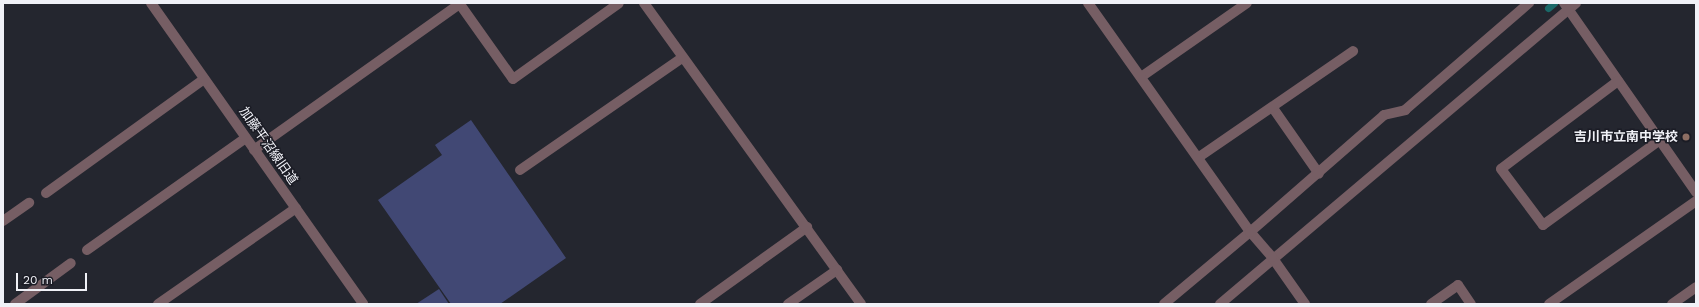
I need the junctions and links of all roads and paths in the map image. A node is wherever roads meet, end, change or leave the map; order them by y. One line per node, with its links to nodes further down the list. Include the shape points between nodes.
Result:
1 (151, 3): 13 (street, 加藤平沼線旧道)
2 (459, 3): 3 (street, via 513,79); 18 (street)
3 (619, 3)
4 (644, 3): 11 (street)
5 (1088, 3): 12 (street)
6 (1247, 3): 12 (street)
7 (1528, 3): 21 (street, via 1405,110 1384,115)
8 (1576, 3): 9 (street)
9 (1566, 6): 14 (street); 31 (street)
10 (1353, 51): 15 (street)
11 (683, 57): 20 (street); 28 (street)
12 (1141, 77): 19 (street)
13 (204, 79): 16 (street, 加藤平沼線旧道); 23 (street)
14 (1618, 81): 17 (street); 17 (street, via 1501,169 1542,225)
15 (1273, 108): 19 (street); 21 (street)
16 (246, 138): 18 (street, 加藤平沼線旧道); 30 (street)
17 (1660, 140): 22 (street)
18 (254, 150): 26 (street, 加藤平沼線旧道)
19 (1199, 157): 29 (street)
20 (520, 170)
21 (1319, 174): 29 (street)
22 (1696, 192)
23 (46, 193)
24 (1696, 201): 46 (street)
25 (29, 203): 27 (street)
26 (296, 208): 36 (street); 37 (street, 加藤平沼線旧道)
27 (3, 221)
28 (807, 228): 33 (street); 38 (street)
29 (1250, 232): 31 (street); 41 (street)
30 (87, 250)
31 (1270, 254): 42 (street); 43 (street)
32 (71, 263): 35 (street)
33 (837, 270): 39 (street); 40 (street)
34 (1696, 287): 47 (street)
35 (15, 304)
36 (158, 304)
37 (363, 304)
38 (700, 304)
39 (788, 304)
40 (861, 304)
41 (1164, 304)
42 (1220, 304)
43 (1305, 304)
44 (1431, 304): 45 (street, via 1458,285)
45 (1471, 304)
46 (1549, 304)
47 (1672, 304)

